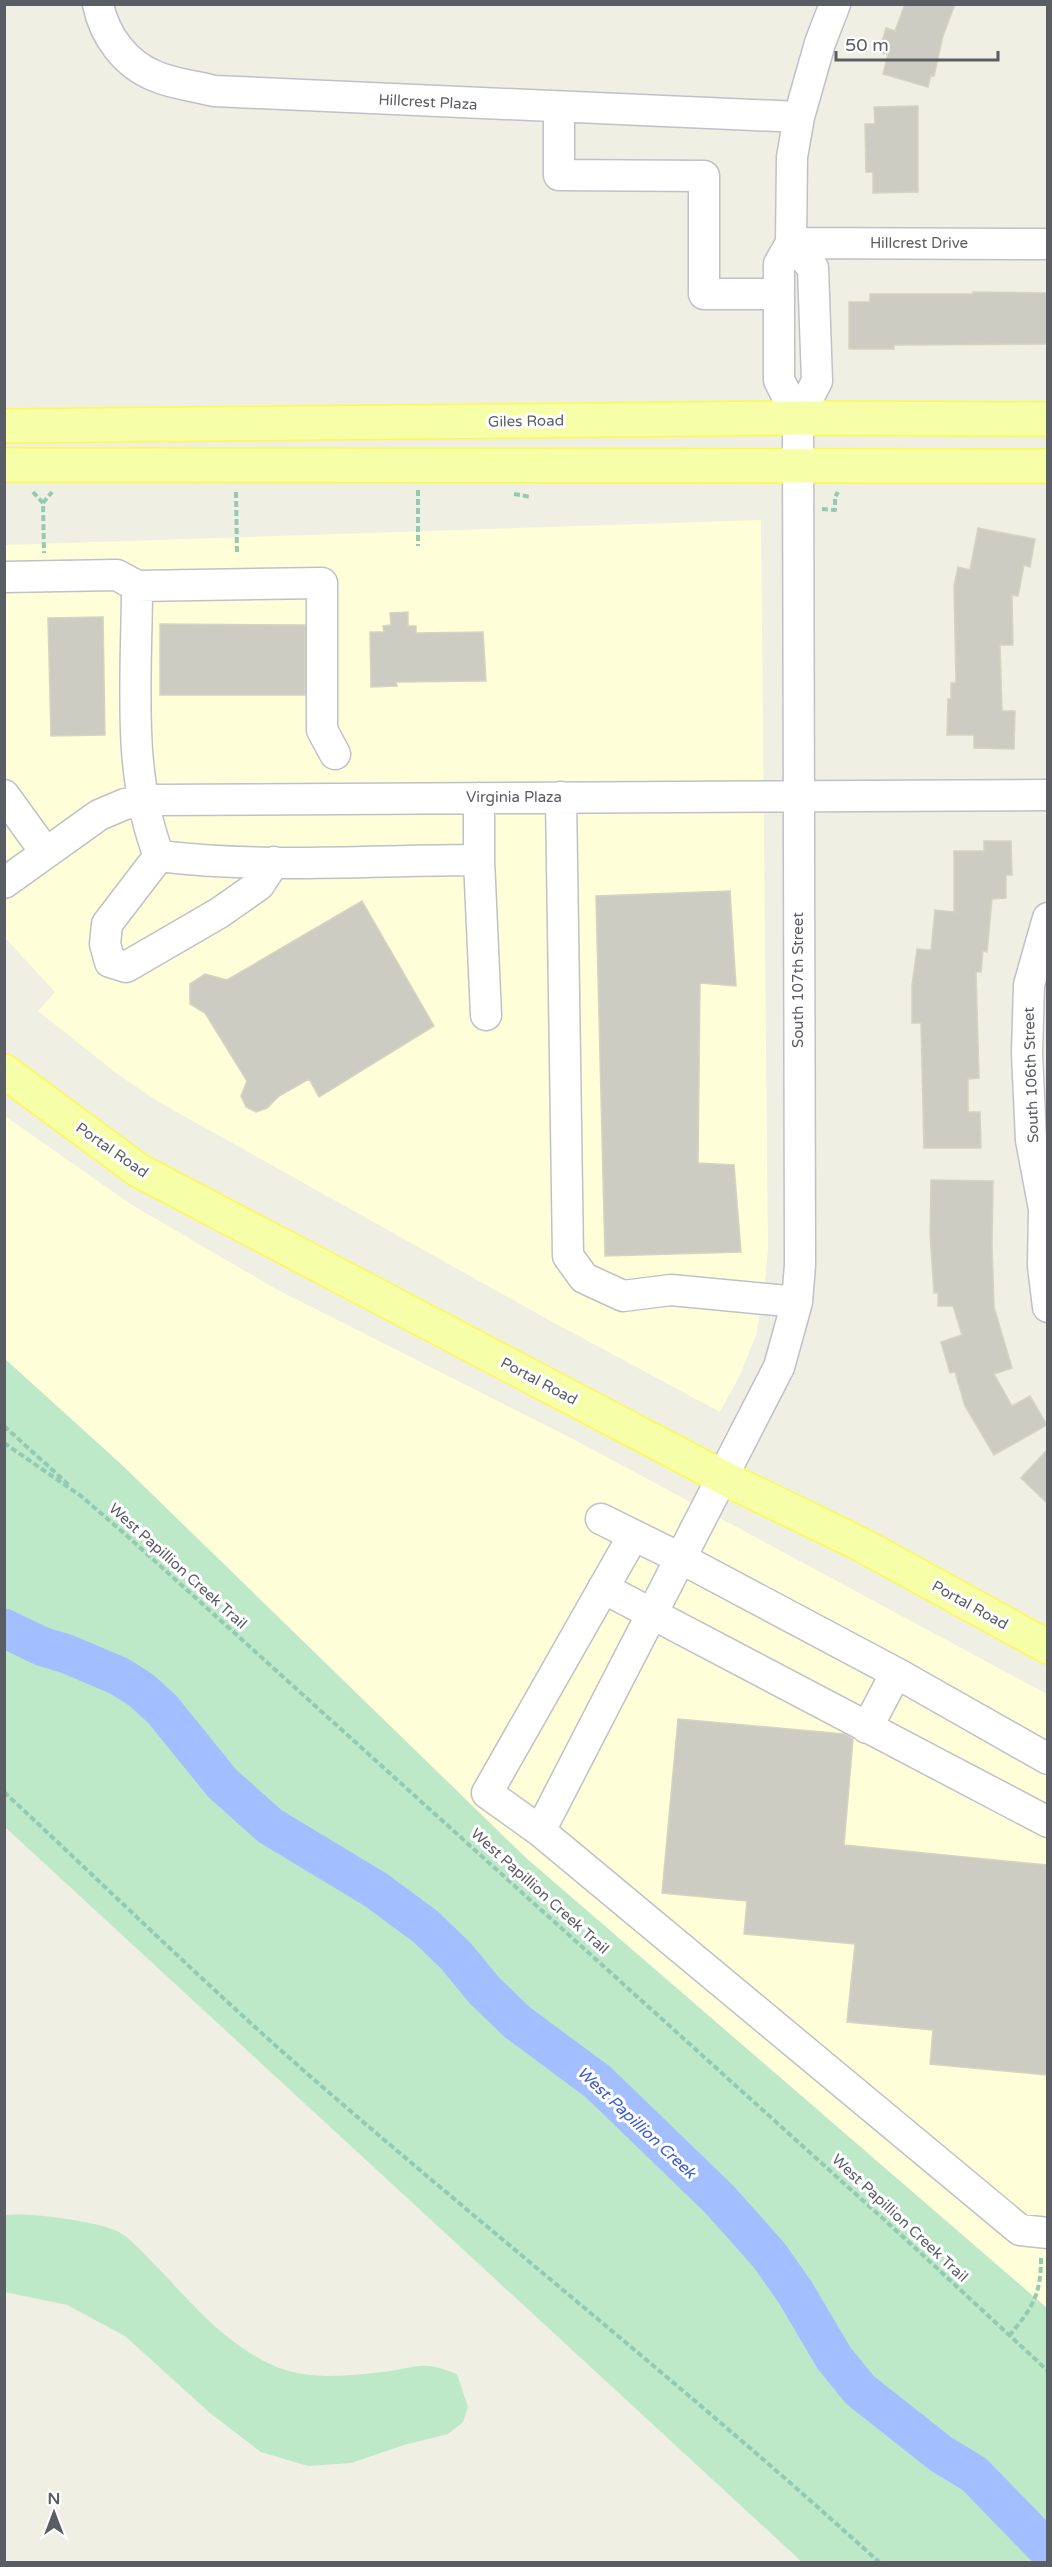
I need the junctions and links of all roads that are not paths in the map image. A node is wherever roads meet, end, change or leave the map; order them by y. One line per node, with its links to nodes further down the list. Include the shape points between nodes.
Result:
1 (98, 4): 3 (street, Hillcrest Plaza, via 109,37 129,58 154,76 214,91)
2 (835, 4): 4 (street)
3 (559, 107): 4 (street, Hillcrest Plaza); 7 (street, via 559,175 704,176 704,294)
4 (799, 117): 5 (street, via 792,157)
5 (791, 243): 6 (street, Hillcrest Drive); 7 (street, via 779,264); 8 (street, via 813,268 817,381)
6 (1047, 244)
7 (779, 294): 8 (street, via 779,380)
8 (798, 418): 9 (main road, Giles Road); 10 (main road, Giles Road); 12 (street, South 107th Street)
9 (1047, 419)
10 (4, 426)
11 (4, 465): 12 (main road)
12 (798, 466): 13 (main road); 19 (street, South 107th Street)
13 (1047, 466)
14 (4, 577): 15 (street, via 117,575)
15 (137, 586): 16 (street, via 322,583); 22 (street, via 137,732)
16 (328, 742)
17 (4, 795): 23 (street)
18 (1047, 795): 19 (street, Virginia Plaza)
19 (798, 796): 20 (street, Virginia Plaza); 34 (street, South 107th Street)
20 (561, 797): 21 (street, Virginia Plaza); 34 (street, via 568,1256 584,1278 623,1296 671,1290)
21 (479, 798): 22 (street, Virginia Plaza); 25 (street)
22 (143, 801): 23 (street, Virginia Plaza, via 99,815); 24 (street)
23 (46, 853): 27 (street, Virginia Plaza)
24 (159, 856): 26 (street); 26 (street, via 107,924 105,944 110,962 126,967 219,913 259,885)
25 (478, 860): 26 (street); 29 (street)
26 (273, 862)
27 (4, 883)
28 (1047, 918): 33 (street, South 106th Street, via 1029,985 1027,1053)
29 (486, 1015)
30 (4, 1050): 32 (main road, Portal Road)
31 (4, 1071): 32 (main road, Portal Road)
32 (41, 1098): 36 (main road, Portal Road, via 138,1170)
33 (1039, 1112): 35 (street, South 106th Street, via 1031,1140 1044,1209)
34 (797, 1302): 36 (street, South 107th Street, via 779,1367)
35 (1047, 1306)
36 (724, 1478): 39 (street, South 107th Street); 42 (main road, Portal Road, via 862,1545)
37 (601, 1520): 38 (street)
38 (633, 1536): 39 (street); 40 (street)
39 (682, 1559): 41 (street, South 107th Street); 43 (street)
40 (603, 1588): 41 (street); 47 (street, via 487,1793)
41 (653, 1615): 44 (street); 47 (street, South 107th Street)
42 (1047, 1647)
43 (896, 1673): 44 (street); 45 (street)
44 (867, 1728): 46 (street)
45 (1047, 1758)
46 (1047, 1822)
47 (540, 1831): 48 (street, via 1020,2230)
48 (1044, 2233)

